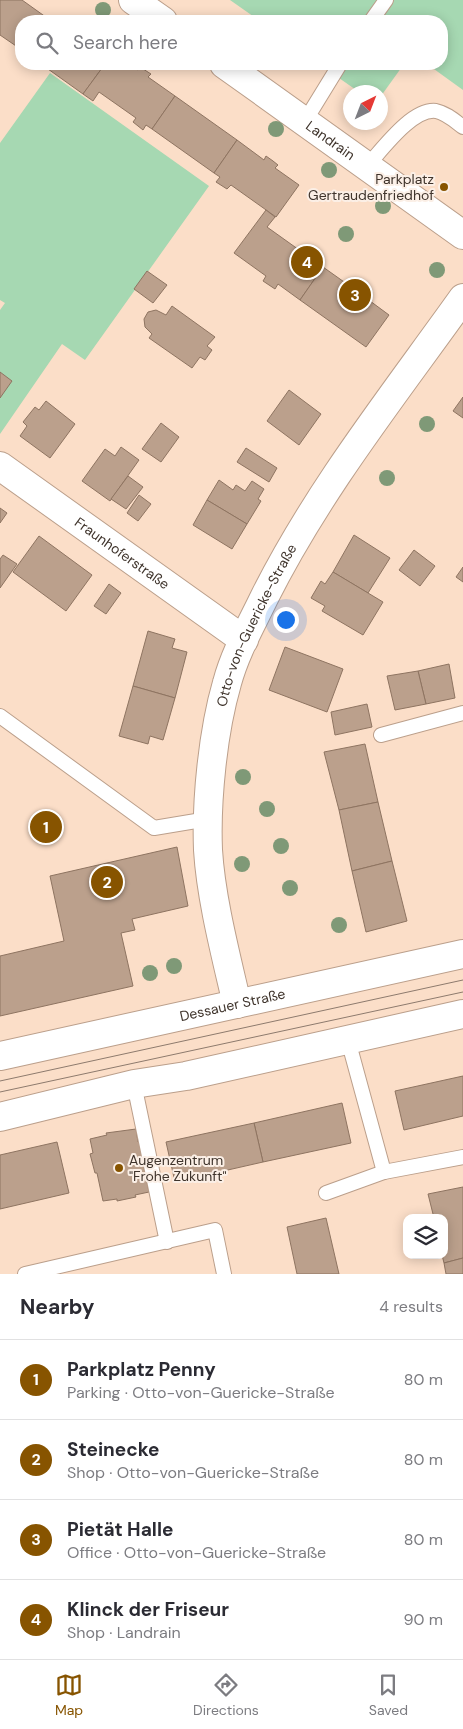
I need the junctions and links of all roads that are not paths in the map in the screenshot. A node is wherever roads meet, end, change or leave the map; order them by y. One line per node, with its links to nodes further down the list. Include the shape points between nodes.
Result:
1 (133, 0): 3 (street)
2 (386, 0): 4 (lane)
3 (154, 15)
4 (375, 15)
5 (233, 70): 7 (street, Landrain)
6 (336, 70): 7 (lane)
7 (305, 121): 9 (street, Landrain)
8 (463, 127): 9 (lane, via 436,111 425,112 412,118)
9 (367, 166): 10 (street, Landrain)
10 (463, 235)
11 (463, 298): 13 (street, Otto-von-Guericke-Straße, via 332,480 281,565)
12 (0, 466): 13 (street, Fraunhoferstraße)
13 (244, 640): 17 (street, Otto-von-Guericke-Straße, via 227,682 221,709)
14 (463, 713): 16 (lane)
15 (0, 716): 17 (lane, via 154,828)
16 (381, 735)
17 (208, 819): 19 (street, Otto-von-Guericke-Straße, via 208,851 214,892)
18 (463, 954): 19 (street, Dessauer Straße)
19 (237, 1004): 22 (street, Dessauer Straße)
20 (463, 1014): 21 (street)
21 (348, 1040): 23 (street, via 186,1076); 26 (lane)
22 (0, 1056)
23 (134, 1084): 24 (street); 28 (lane)
24 (0, 1117)
25 (463, 1158): 26 (lane)
26 (384, 1172): 27 (lane)
27 (326, 1193)
28 (167, 1242): 29 (lane); 31 (lane, via 215,1230)
29 (64, 1270): 30 (lane)
30 (24, 1274)
31 (224, 1274)

